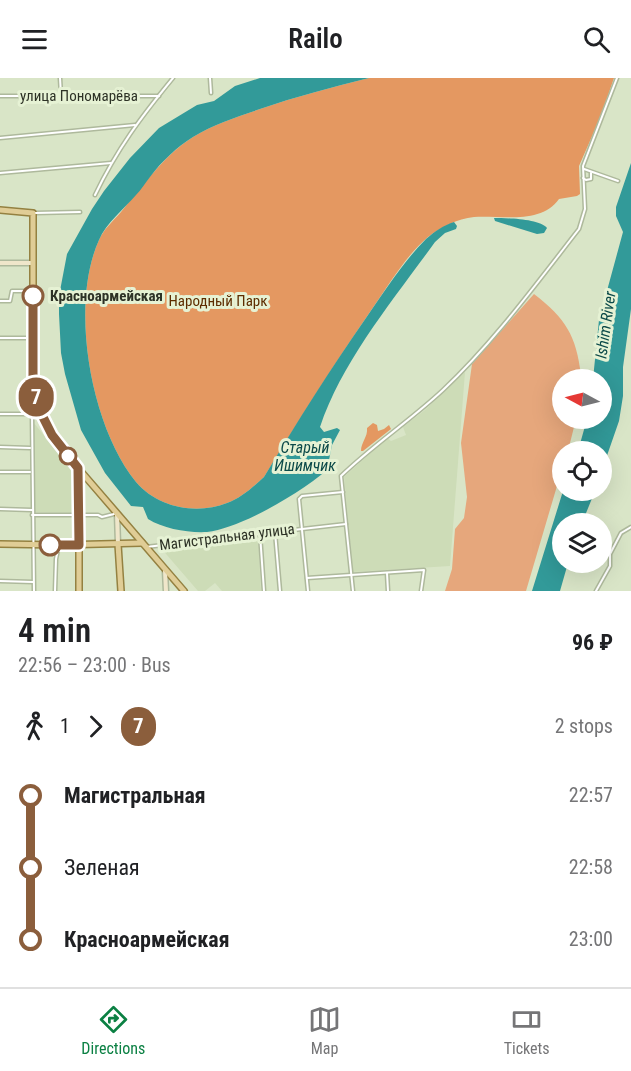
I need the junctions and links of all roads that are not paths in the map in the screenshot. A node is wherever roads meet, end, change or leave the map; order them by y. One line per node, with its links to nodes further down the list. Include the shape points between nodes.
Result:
1 (60, 78): 6 (street)
2 (173, 78): 8 (street)
3 (210, 78): 5 (street)
4 (617, 78): 12 (street)
5 (211, 93)
6 (61, 95): 7 (street, улица Пономарёва); 8 (street, улица Пономарёва)
7 (0, 96)
8 (159, 96): 9 (street)
9 (135, 125): 10 (street); 11 (street)
10 (0, 138)
11 (111, 163): 14 (street); 17 (street)
12 (583, 166): 13 (street); 15 (street)
13 (591, 172): 15 (street, via 591,179); 16 (street)
14 (0, 173)
15 (583, 178): 35 (street, via 585,209 579,229 485,346 442,391 341,476)
16 (618, 181)
17 (95, 195)
18 (0, 210): 20 (main road)
19 (80, 212): 20 (street)
20 (33, 213): 22 (main road)
21 (0, 263): 22 (main road)
22 (33, 263): 23 (main road)
23 (33, 291): 24 (street, via 12,291 10,301); 26 (main road)
24 (0, 301)
25 (0, 338): 26 (street)
26 (33, 338): 27 (main road, via 33,384)
27 (40, 411): 29 (street); 32 (main road, via 52,435)
28 (0, 414): 29 (street)
29 (32, 414): 31 (street)
30 (0, 447): 31 (street)
31 (32, 448): 34 (street)
32 (78, 468): 38 (main road); 40 (street)
33 (0, 472): 34 (street)
34 (32, 472): 37 (street)
35 (343, 492): 41 (street); 43 (street, via 302,496 299,499)
36 (0, 509): 37 (street)
37 (32, 510): 39 (street)
38 (117, 514): 40 (street); 44 (main road); 49 (main road)
39 (32, 515): 40 (street); 51 (street)
40 (79, 515): 53 (street)
41 (346, 524): 43 (street, Магистральная улица); 56 (street)
42 (631, 527): 72 (street, via 621,533)
43 (303, 528): 45 (street, Магистральная улица); 57 (street)
44 (131, 529): 47 (main road); 50 (main road, via 134,537)
45 (275, 532): 46 (street, Магистральная улица); 67 (street)
46 (260, 534): 47 (street, Магистральная улица, via 146,547); 66 (street)
47 (142, 543): 50 (main road, Магистральная улица); 54 (main road)
48 (0, 544): 51 (main road, Магистральная улица)
49 (118, 544): 50 (main road, Магистральная улица); 53 (main road, Магистральная улица); 63 (main road)
50 (128, 544)
51 (34, 545): 52 (main road, Магистральная улица); 59 (street)
52 (59, 545): 53 (main road, Магистральная улица); 61 (street)
53 (79, 545): 62 (main road)
54 (165, 569): 64 (main road); 65 (main road)
55 (387, 572): 56 (street); 70 (street); 71 (street, via 424,570)
56 (351, 574): 57 (street); 69 (street)
57 (307, 578): 68 (street)
58 (0, 581): 59 (street)
59 (34, 582): 60 (street)
60 (34, 591)
61 (55, 591)
62 (79, 591)
63 (121, 591)
64 (166, 591)
65 (184, 591)
66 (264, 591)
67 (280, 591)
68 (309, 591)
69 (353, 591)
70 (388, 591)
71 (421, 591)
72 (596, 591)

